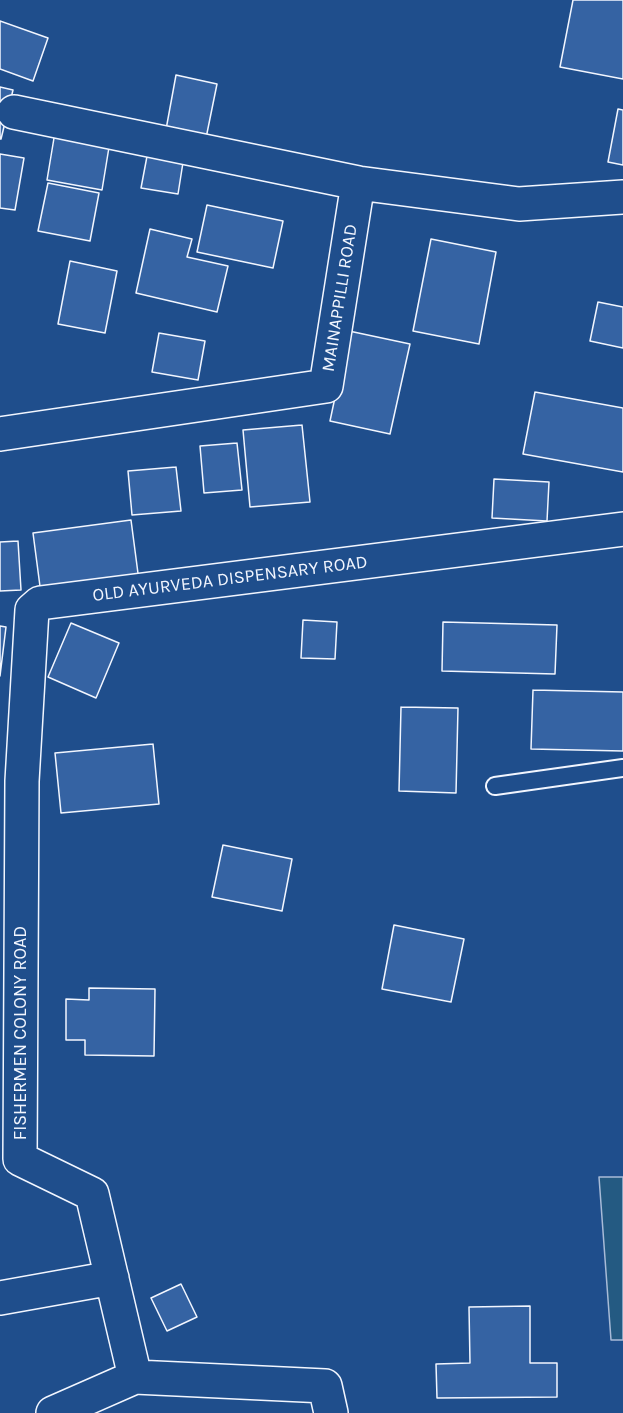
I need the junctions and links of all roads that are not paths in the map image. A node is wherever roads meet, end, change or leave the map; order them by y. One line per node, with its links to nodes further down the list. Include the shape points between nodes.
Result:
1 (14, 112): 2 (street)
2 (358, 183): 3 (street, via 519,204); 4 (street, MAINAPPILLI ROAD, via 326,386)
3 (623, 197)
4 (0, 434)
5 (623, 529): 7 (street, OLD AYURVEDA DISPENSARY ROAD, via 40,603 32,610)
6 (623, 768): 8 (lane)
7 (11, 781): 9 (street, FISHERMEN COLONY ROAD)
8 (495, 786)
9 (10, 1160): 10 (street, FISHERMEN COLONY ROAD, via 92,1194)
10 (112, 1278): 11 (street); 12 (street, FISHERMEN COLONY ROAD)
11 (0, 1298)
12 (135, 1377): 13 (street); 14 (street, via 325,1386)
13 (53, 1413)
14 (331, 1413)

